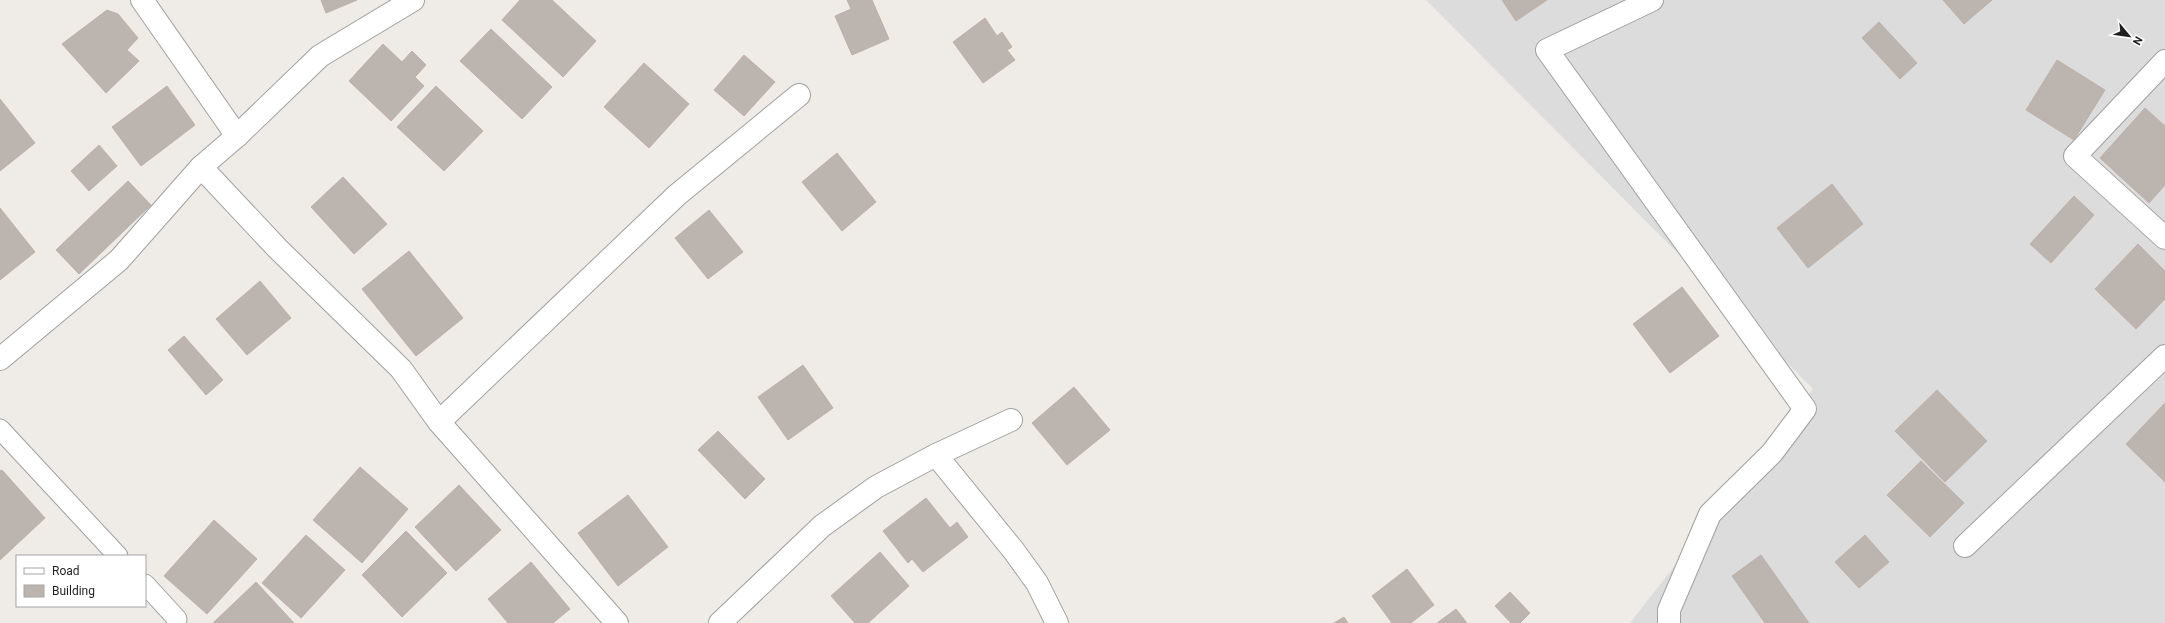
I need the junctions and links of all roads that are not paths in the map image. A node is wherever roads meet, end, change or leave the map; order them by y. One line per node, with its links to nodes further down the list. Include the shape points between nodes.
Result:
1 (142, 0): 6 (street)
2 (413, 0): 6 (street, via 320,56)
3 (1652, 0): 19 (street, via 1547,50 1805,409 1772,453 1710,514)
4 (2165, 61): 8 (street, via 2075,156)
5 (799, 95): 12 (street, via 677,195)
6 (237, 136): 7 (street)
7 (201, 167): 10 (street, via 119,260); 12 (street, via 278,249 401,369)
8 (2165, 238)
9 (2165, 356): 15 (street)
10 (0, 359)
11 (1012, 420): 14 (street)
12 (439, 422): 20 (street)
13 (0, 429): 16 (lane)
14 (936, 455): 21 (street, via 876,487 822,526); 22 (street, via 1014,550 1037,583)
15 (1965, 546)
16 (117, 555)
17 (146, 585): 18 (lane)
18 (177, 619)
19 (1664, 619)
20 (617, 623)
21 (720, 623)
22 (1057, 623)

